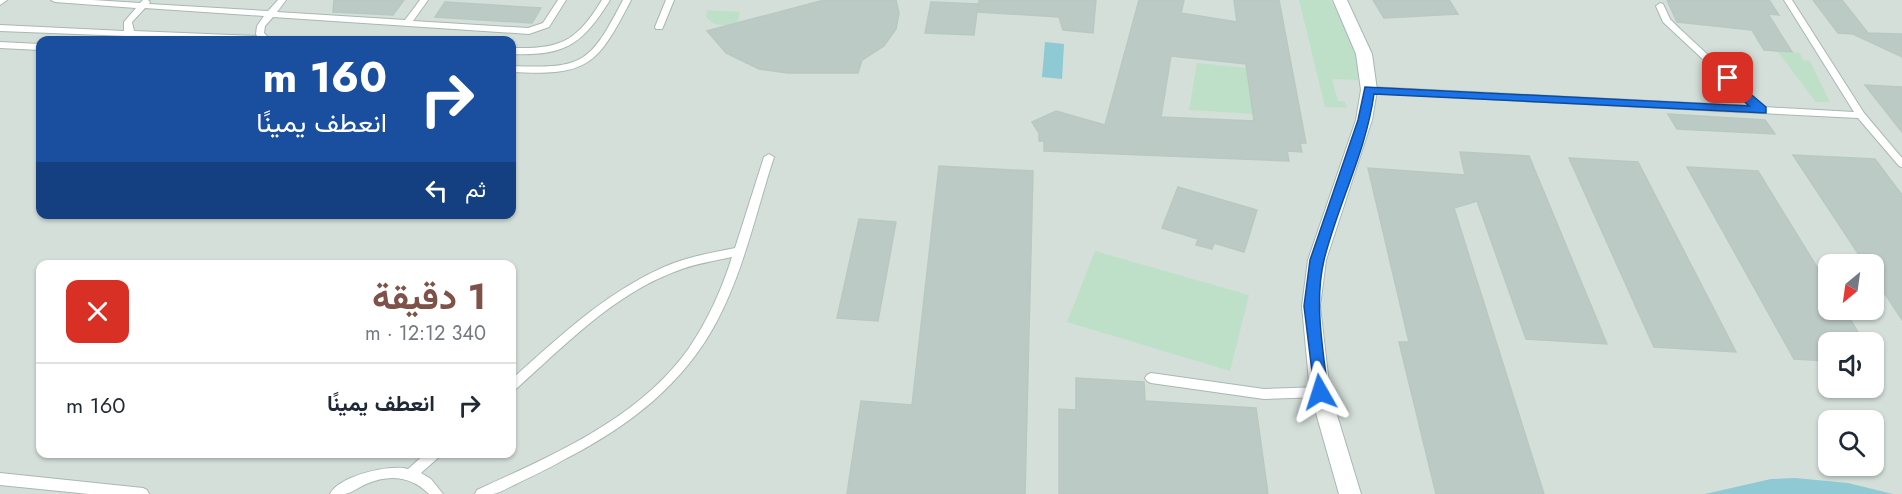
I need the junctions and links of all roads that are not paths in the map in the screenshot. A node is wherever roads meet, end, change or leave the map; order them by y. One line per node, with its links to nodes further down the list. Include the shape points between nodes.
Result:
1 (55, 0): 10 (lane)
2 (282, 0): 12 (lane)
3 (424, 0): 13 (lane)
4 (562, 0): 13 (lane, via 549,22 535,30)
5 (606, 0): 21 (lane, via 590,27 569,43 538,51)
6 (627, 0): 22 (lane, via 601,49 585,61 558,70)
7 (670, 0): 14 (lane)
8 (1340, 0): 23 (street, via 1364,54)
9 (1788, 0): 25 (lane)
10 (146, 3): 12 (lane); 16 (lane, via 128,22)
11 (1659, 6): 24 (lane, via 1666,20)
12 (269, 14): 13 (lane); 18 (lane, via 260,30)
13 (407, 23)
14 (659, 27)
15 (0, 28): 16 (lane)
16 (132, 34): 17 (lane)
17 (177, 36)
18 (262, 36)
19 (0, 45): 20 (lane)
20 (36, 47)
21 (516, 51)
22 (516, 69)
23 (1369, 90): 24 (lane); 31 (street, via 1364,120 1317,260 1311,306)
24 (1762, 110): 25 (lane)
25 (1861, 115): 27 (lane)
26 (769, 157): 28 (lane)
27 (1902, 164)
28 (737, 252): 30 (lane, via 681,263 629,288); 40 (lane, via 721,301 699,341 647,400 573,452)
29 (1151, 378): 31 (lane, via 1264,394)
30 (516, 383)
31 (1320, 392): 41 (street)
32 (430, 458): 33 (lane)
33 (412, 474): 35 (lane, via 392,471); 39 (lane, via 428,482)
34 (0, 479): 36 (lane)
35 (348, 485): 37 (lane); 38 (lane)
36 (143, 494)
37 (327, 494)
38 (336, 494)
39 (437, 494)
40 (481, 494)
41 (1350, 494)

